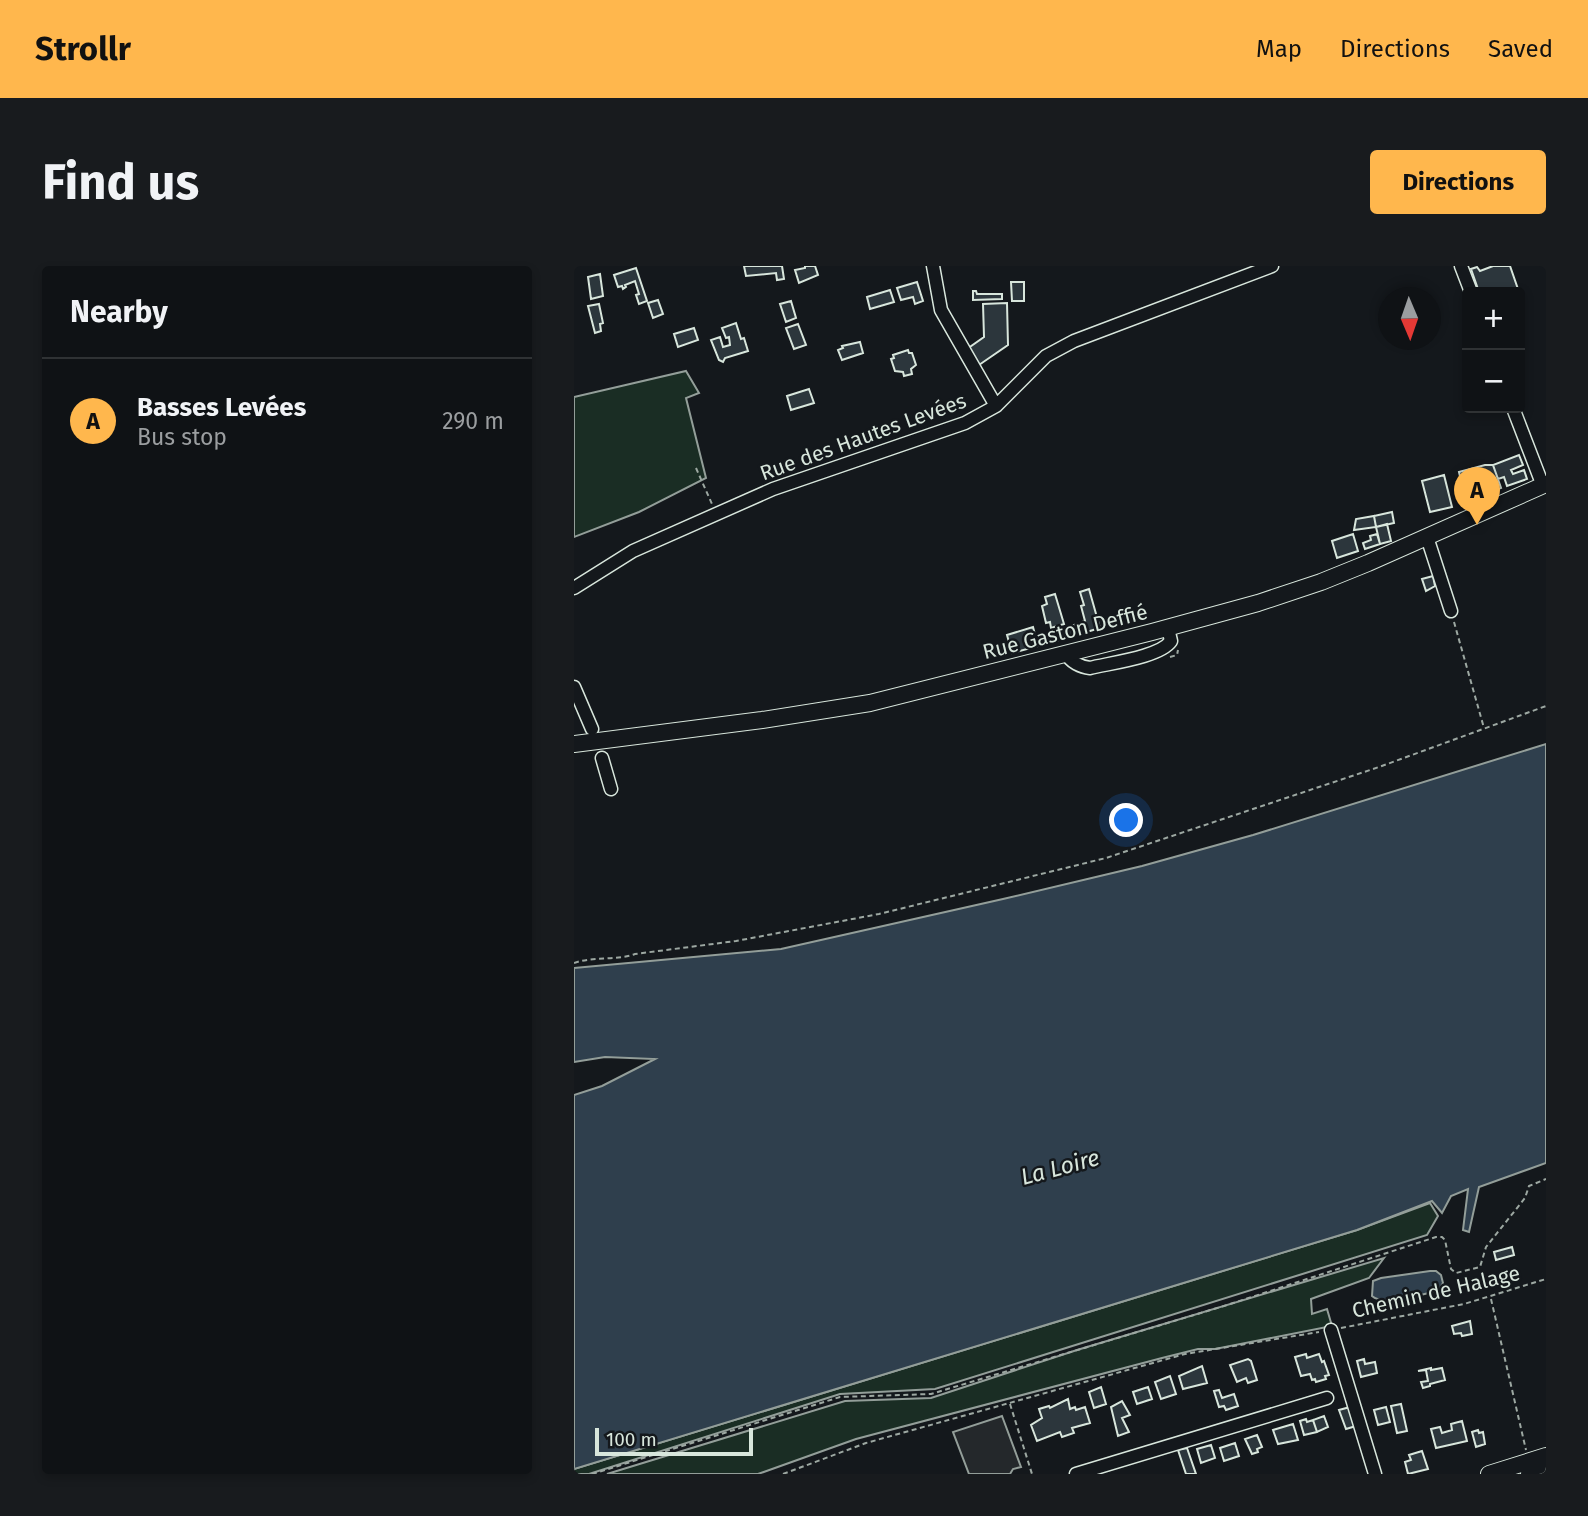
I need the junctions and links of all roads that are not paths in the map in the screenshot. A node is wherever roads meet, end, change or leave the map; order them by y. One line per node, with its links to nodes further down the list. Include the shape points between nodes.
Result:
1 (933, 266): 6 (street, via 941,310)
2 (1272, 266): 4 (street, Rue des Hautes Levées)
3 (1461, 266): 5 (street)
4 (1259, 269): 6 (street, Rue des Hautes Levées, via 1074,341 1046,356)
5 (1469, 287)
6 (996, 406): 10 (street, Rue des Hautes Levées, via 965,423 773,489 633,551)
7 (1515, 413): 8 (street)
8 (1544, 485): 9 (main road, Rue Gaston Deffié)
9 (1427, 537): 11 (street); 14 (main road, Rue Gaston Deffié, via 1258,603 870,703)
10 (574, 588)
11 (1451, 611)
12 (574, 687): 13 (street)
13 (592, 729)
14 (574, 744)
15 (602, 758): 16 (street)
16 (611, 789)
17 (1331, 1330): 23 (street)
18 (1327, 1398): 22 (street)
19 (1546, 1456): 20 (main road)
20 (1529, 1468): 21 (main road); 24 (main road); 25 (street)
21 (1546, 1469)
22 (1076, 1474)
23 (1375, 1474)
24 (1489, 1474)
25 (1510, 1474)

